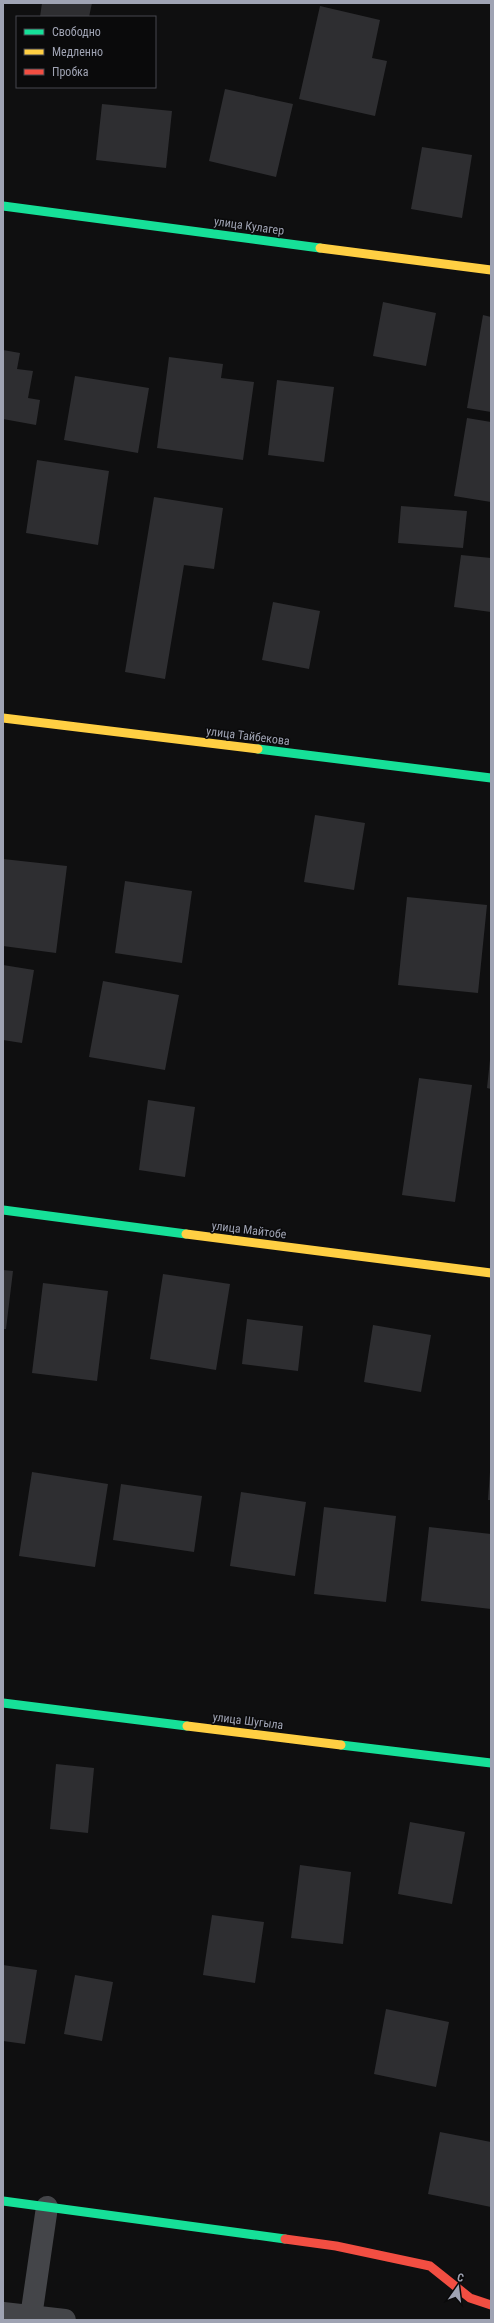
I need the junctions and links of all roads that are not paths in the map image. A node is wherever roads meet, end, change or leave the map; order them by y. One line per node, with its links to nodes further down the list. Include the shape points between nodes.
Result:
1 (3, 206): 2 (street, улица Кулагер)
2 (491, 270)
3 (3, 718): 4 (street, улица Тайбекова)
4 (491, 778)
5 (3, 1210): 6 (street, улица Майтобе)
6 (491, 1273)
7 (3, 1703): 8 (street, улица Шугыла)
8 (491, 1763)
9 (3, 2201): 10 (street)
10 (47, 2207): 11 (street, via 336,2246 430,2266 470,2298); 13 (street)
11 (491, 2305)
12 (3, 2313): 13 (street)
13 (31, 2317): 14 (street)
14 (65, 2320)

